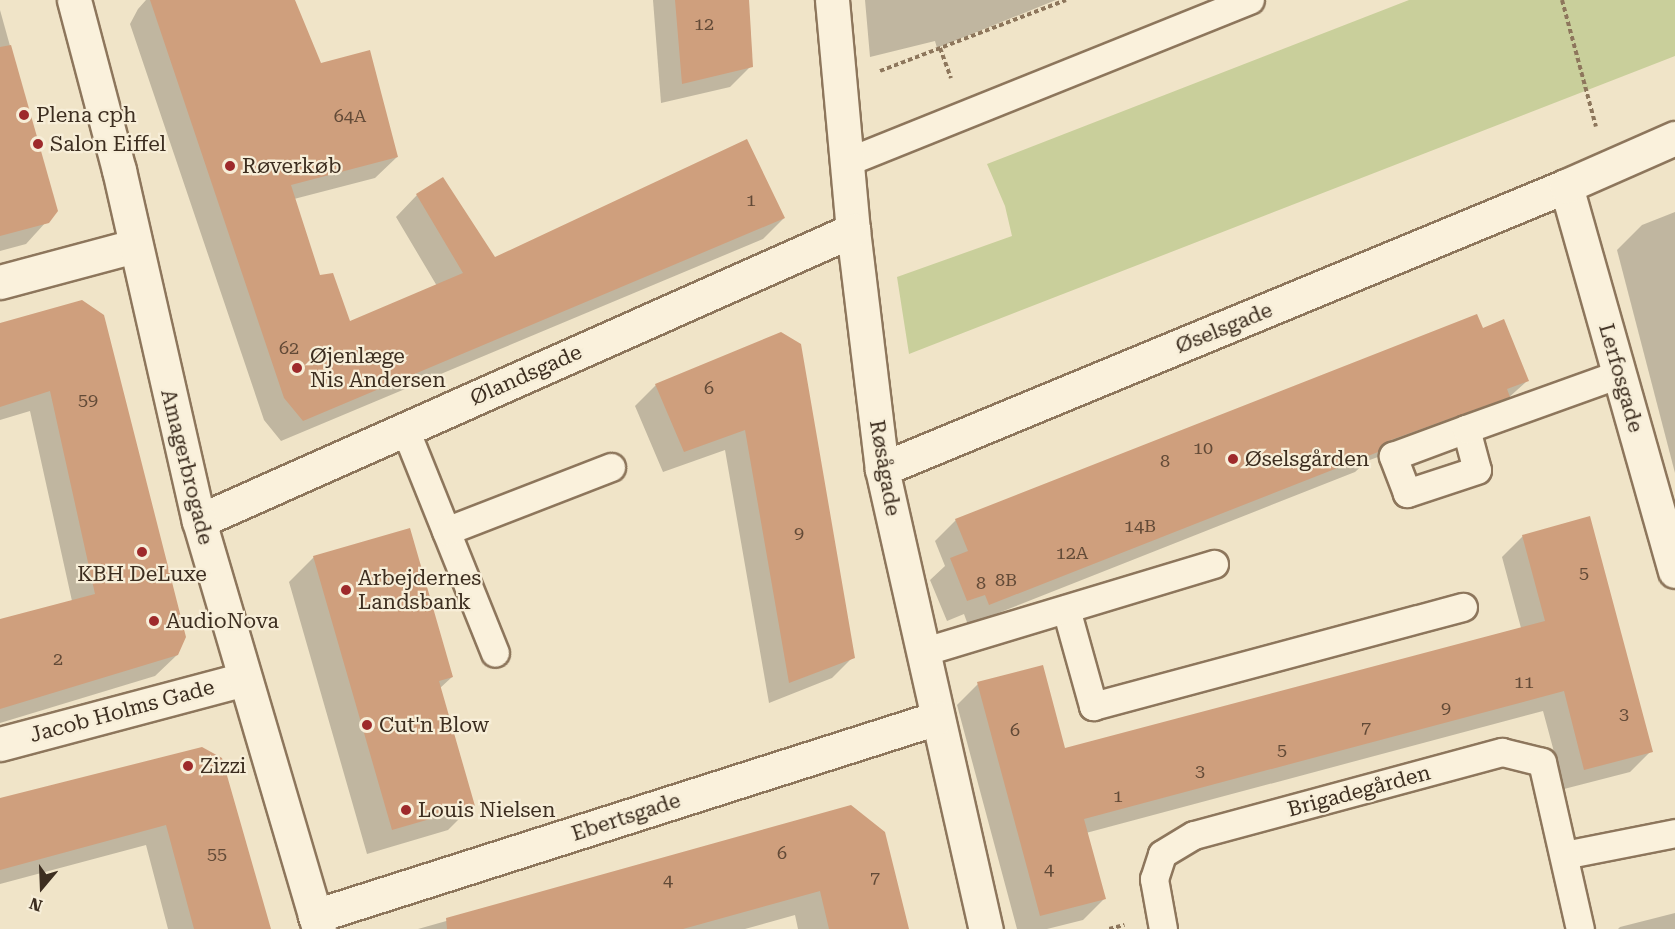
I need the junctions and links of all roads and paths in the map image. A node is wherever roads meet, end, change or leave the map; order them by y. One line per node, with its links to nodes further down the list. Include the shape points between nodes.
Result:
1 (74, 0): 12 (street, Amagerbrogade, via 119,170)
2 (832, 0): 8 (street, Røsågade)
3 (1066, 0): 6 (path)
4 (1250, 0): 8 (lane)
5 (1562, 0): 9 (path)
6 (873, 74)
7 (1675, 138): 9 (street, Øselsgade)
8 (849, 161): 11 (street, Røsågade)
9 (1607, 166): 10 (street, Øselsgade)
10 (1566, 186): 14 (street, Lerfosgade); 18 (street, Øselsgade)
11 (853, 230): 15 (street, Ølandsgade); 18 (street, Røsågade)
12 (134, 246): 13 (street); 19 (street, Amagerbrogade)
13 (0, 282)
14 (1619, 374): 16 (lane); 22 (street, Lerfosgade)
15 (405, 429): 19 (street, Ølandsgade); 20 (lane)
16 (1466, 429)
17 (611, 467): 20 (lane)
18 (882, 470): 25 (street, Røsågade)
19 (199, 521): 27 (street, Amagerbrogade)
20 (446, 531): 26 (lane)
21 (1214, 564): 24 (lane)
22 (1675, 571)
23 (1462, 607): 24 (lane, via 1093,706)
24 (1066, 609): 25 (lane)
25 (922, 652): 28 (street, Røsågade)
26 (495, 653)
27 (245, 679): 29 (street, Jacob Holms Gade); 32 (street, Amagerbrogade)
28 (937, 718): 32 (street, Ebertsgade); 33 (street, Røsågade)
29 (0, 744)
30 (1675, 833): 31 (lane)
31 (1564, 855): 34 (lane, Brigadegården, via 1542,762 1502,752 1194,835 1162,854 1154,879); 35 (lane, Brigadegården)
32 (317, 922)
33 (986, 929)
34 (1163, 929)
35 (1580, 929)

